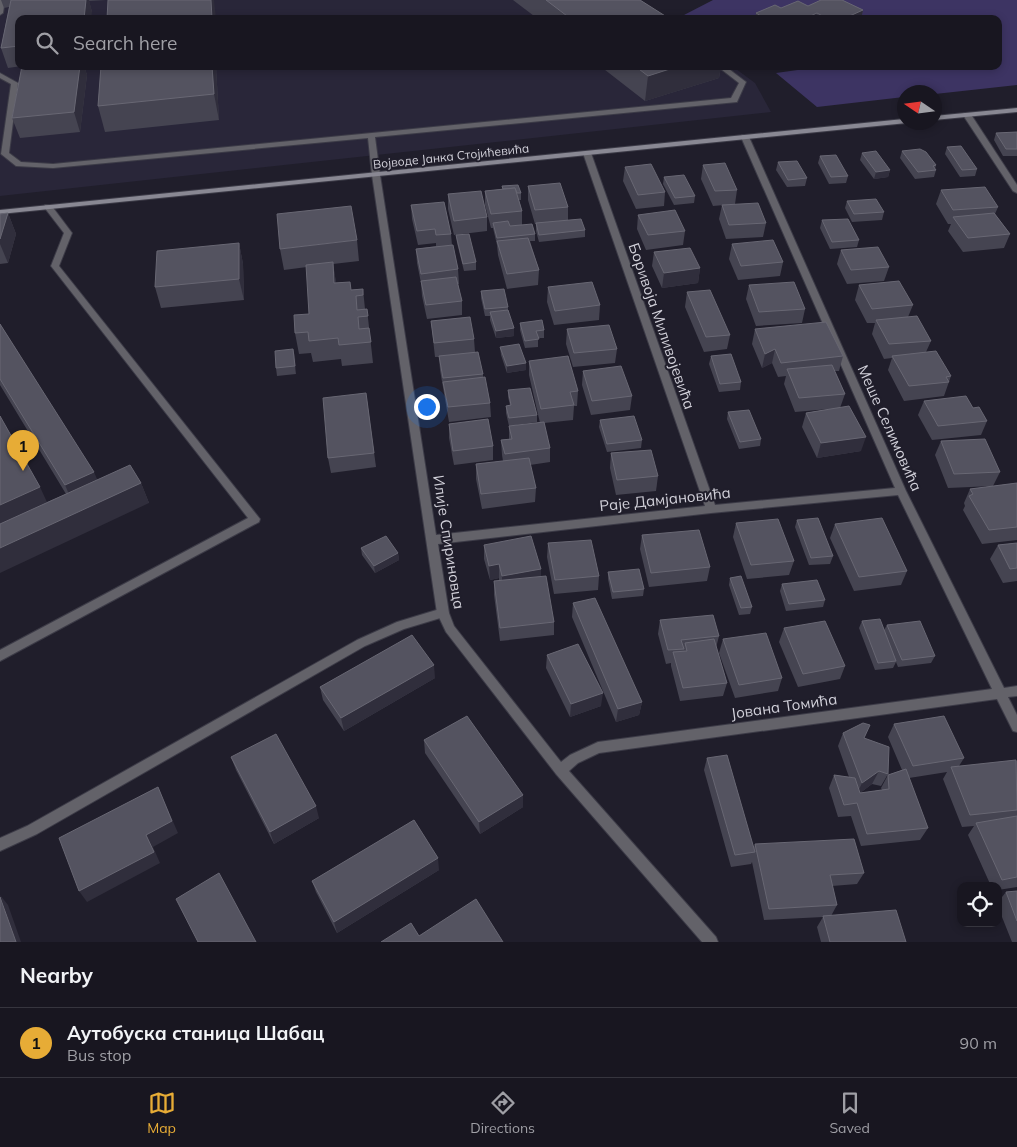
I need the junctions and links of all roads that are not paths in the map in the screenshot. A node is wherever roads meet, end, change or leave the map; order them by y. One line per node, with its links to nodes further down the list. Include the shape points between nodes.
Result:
1 (2, 0): 2 (street)
2 (0, 13)
3 (726, 70): 9 (street, via 742,82 734,100)
4 (0, 75): 9 (street, via 15,83 5,154 18,164 53,166)
5 (1017, 110): 6 (street)
6 (967, 115): 7 (street); 13 (street)
7 (942, 117)
8 (897, 122): 10 (street, Војводе Јанка Стојићевића)
9 (371, 134): 12 (street, Илије Спириновца)
10 (745, 137): 11 (street, Војводе Јанка Стојићевића); 16 (street, Меше Селимовића)
11 (587, 153): 12 (street, Војводе Јанка Стојићевића); 17 (street, Боривоја Миливојевића)
12 (376, 175): 14 (street, Војводе Јанка Стојићевића); 18 (street, Илије Спириновца)
13 (1017, 191)
14 (48, 207): 15 (street, Војводе Јанка Стојићевића); 20 (street, via 68,233 55,266 255,519)
15 (0, 212)
16 (901, 492): 17 (street, Раје Дамјановића); 22 (street, Меше Селимовића)
17 (711, 509): 18 (street, Раје Дамјановића)
18 (433, 540): 19 (street, Илије Спириновца)
19 (443, 613): 24 (street, Илије Спириновца, via 458,642); 25 (street, via 401,625 362,643)
20 (0, 656)
21 (1017, 691): 22 (street, Јована Томића)
22 (1000, 693): 23 (street, Меше Селимовића); 24 (street, Јована Томића, via 598,748 574,759)
23 (1017, 727)
24 (560, 770): 26 (street, Илије Спириновца)
25 (0, 845)
26 (712, 942)

